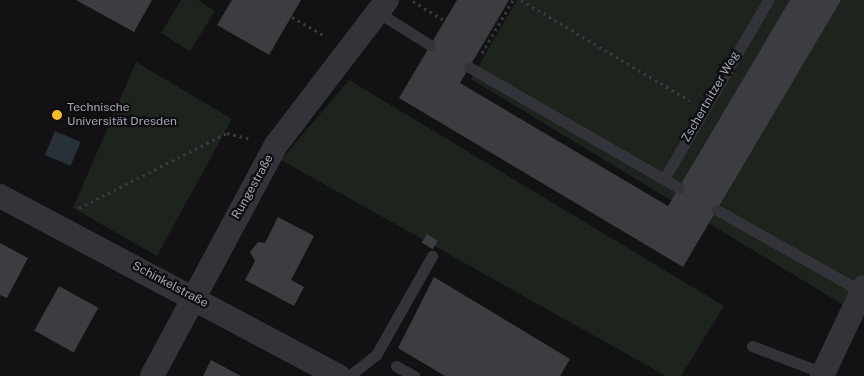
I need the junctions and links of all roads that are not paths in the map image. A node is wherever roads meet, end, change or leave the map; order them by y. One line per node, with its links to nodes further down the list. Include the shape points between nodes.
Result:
1 (768, 0): 5 (lane, Zschertnitzer Weg)
2 (383, 7): 3 (lane, Rungestraße); 11 (street, Rungestraße, via 276,145)
3 (430, 45)
4 (471, 68): 5 (lane)
5 (664, 179): 6 (lane)
6 (679, 188)
7 (0, 196): 11 (street, Schinkelstraße)
8 (717, 210): 10 (lane)
9 (432, 256): 17 (lane, via 376,355)
10 (863, 289): 14 (street)
11 (193, 296): 15 (street, Rungestraße); 16 (street, Schinkelstraße)
12 (752, 346): 14 (lane)
13 (396, 366): 18 (lane)
14 (822, 375)
15 (152, 376)
16 (339, 376)
17 (349, 376)
18 (414, 376)

